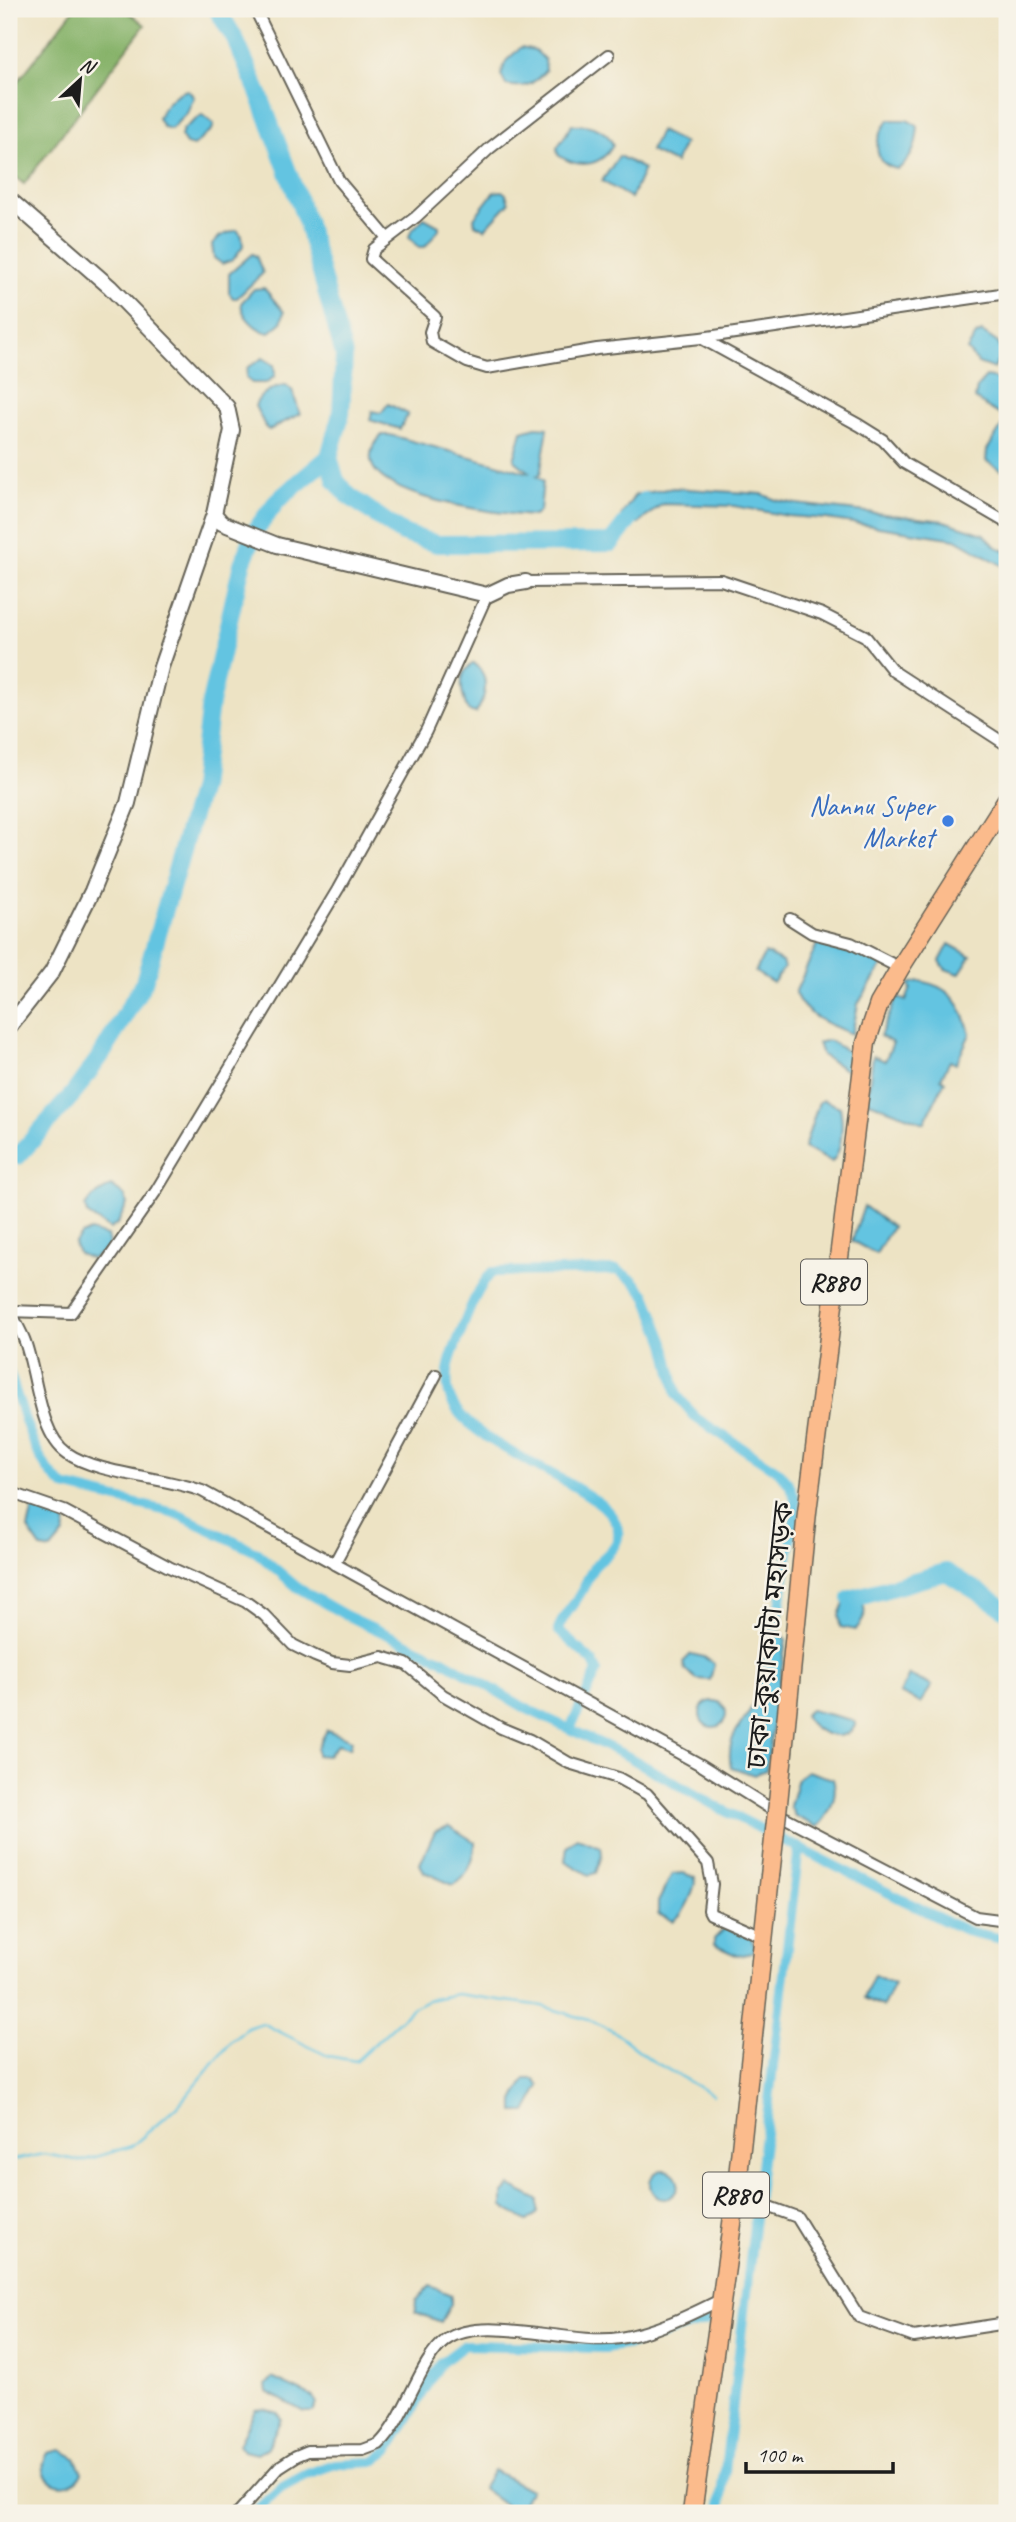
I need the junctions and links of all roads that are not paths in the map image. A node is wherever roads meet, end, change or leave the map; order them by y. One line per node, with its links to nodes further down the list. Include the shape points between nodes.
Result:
1 (255, 9): 4 (street, via 339,181)
2 (609, 55): 4 (street, via 490,148)
3 (9, 199): 7 (street, via 110,287 227,407 233,422)
4 (387, 238): 6 (street, via 374,249 371,260 433,313 432,342 480,367)
5 (1007, 293): 6 (street)
6 (701, 338): 8 (street, via 859,425 883,440 904,463)
7 (214, 514): 10 (street, via 230,526 277,545); 15 (street, via 161,667 128,803 52,972)
8 (1007, 523)
9 (526, 582): 10 (street); 11 (street, via 722,580 822,614 865,636 893,671)
10 (487, 595): 16 (street, via 458,666 398,784 156,1191 71,1313)
11 (1007, 745)
12 (1007, 799): 14 (main road, ঢাকা-কুয়াকাটা মহাসড়ক / R880)
13 (790, 919): 14 (street)
14 (900, 968): 21 (main road, ঢাকা-কুয়াকাটা মহাসড়ক / R880, bridge, via 871,1024 864,1053 807,1512)
15 (9, 1027)
16 (9, 1309): 19 (street, via 24,1340 53,1440 68,1454 101,1467 202,1491)
17 (436, 1375): 19 (street)
18 (9, 1492): 21 (street, via 64,1511 246,1602 293,1645 315,1656 341,1664 382,1657 406,1664 443,1695 501,1728 569,1763 618,1778 647,1794 708,1863 711,1914)
19 (334, 1564): 20 (street, via 701,1765 784,1817 976,1917)
20 (1007, 1922)
21 (764, 1937): 22 (main road, ঢাকা-কুয়াকাটা মহাসড়ক / R880)
22 (736, 2194): 23 (main road, ঢাকা-কুয়াকাটা মহাসড়ক / R880); 24 (street, via 797,2217 859,2317 914,2337)
23 (720, 2300): 25 (street, via 668,2325 618,2338 460,2331 443,2342 379,2444 363,2450 308,2451 296,2456 279,2467); 26 (main road, ঢাকা-কুয়াকাটা মহাসড়ক / R880)
24 (1007, 2323)
25 (239, 2513)
26 (691, 2513)

